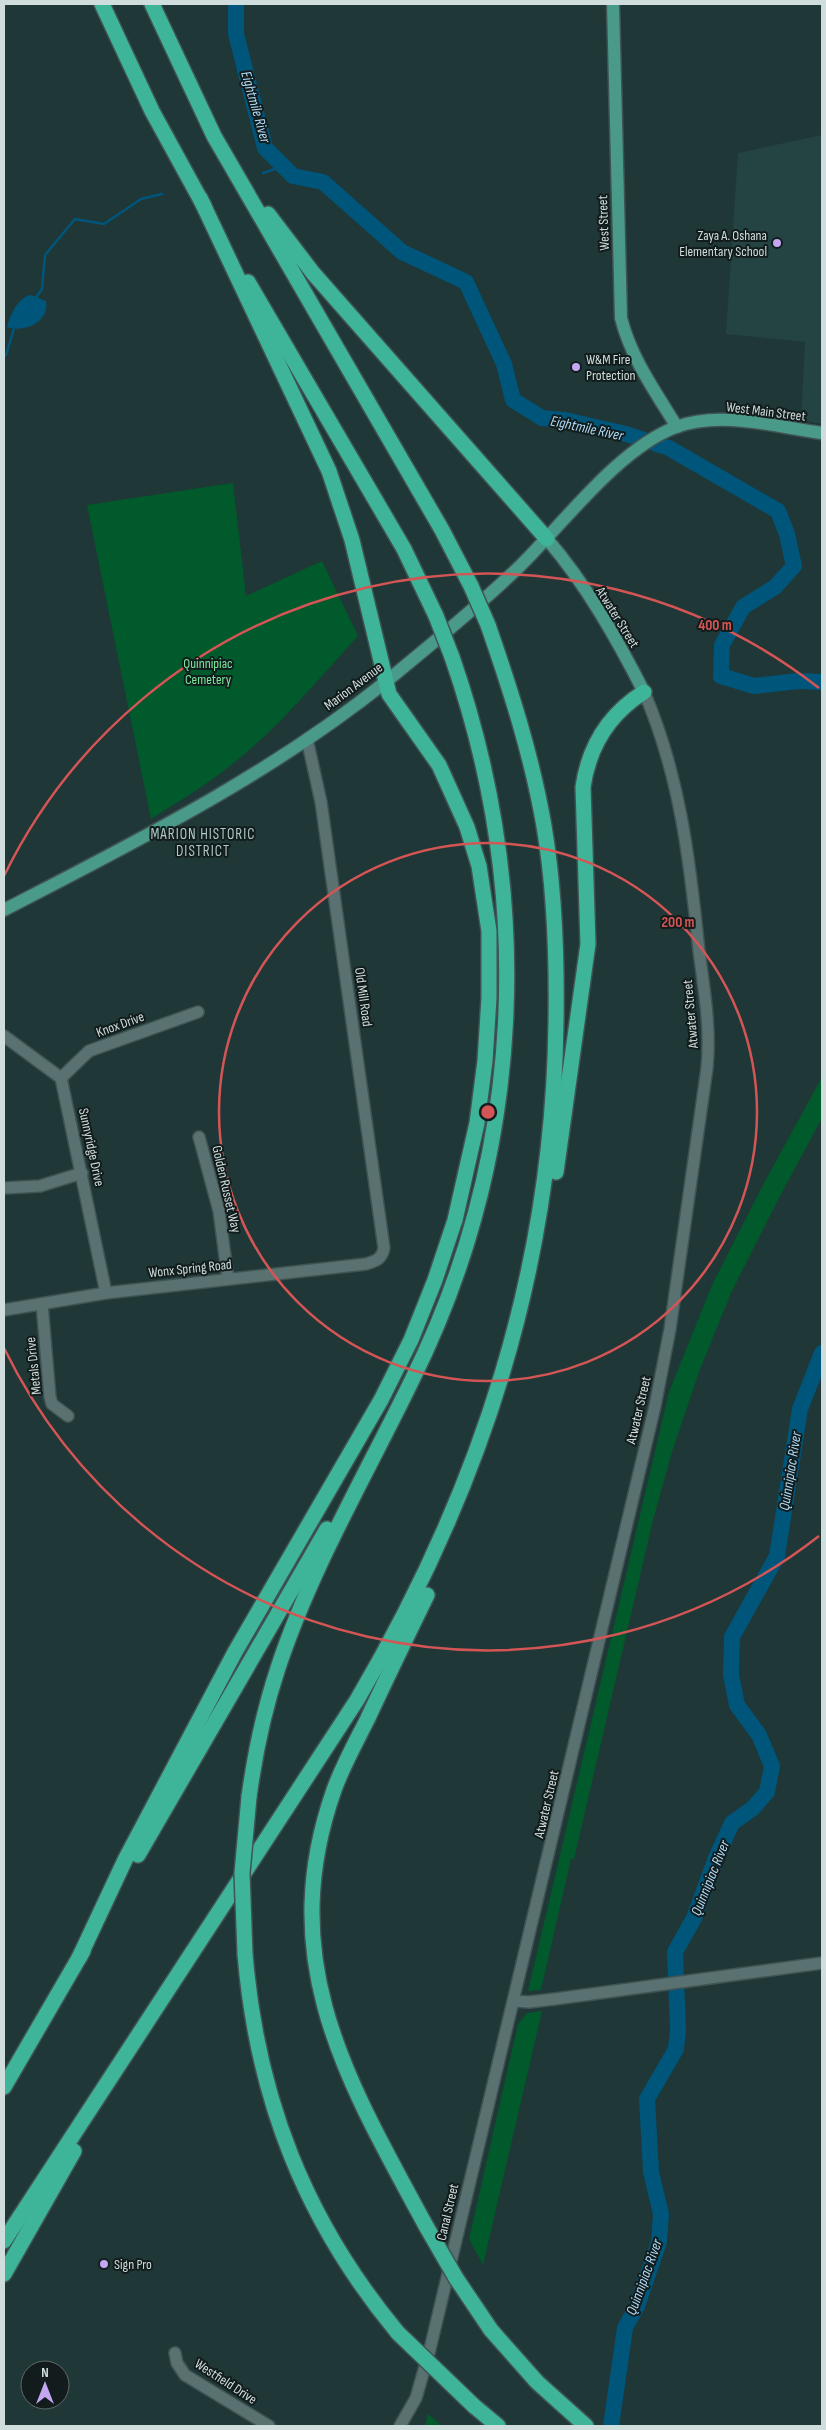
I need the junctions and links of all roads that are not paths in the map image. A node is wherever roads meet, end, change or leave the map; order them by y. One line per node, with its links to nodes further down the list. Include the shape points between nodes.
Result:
1 (102, 4): 5 (highway, via 152,112)
2 (152, 4): 4 (highway)
3 (613, 4): 6 (main road, West Street, via 622,318 634,355)
4 (214, 136): 8 (highway, via 296,252); 21 (highway, bridge, via 442,530 471,586 513,700 538,793 549,862 556,942 556,1050 542,1196)
5 (200, 198): 9 (highway, via 329,471 352,540); 25 (highway, bridge, via 395,534 436,616 468,705 485,770 502,866 508,964 504,1055 489,1160 463,1256 427,1348)
6 (677, 427): 7 (main road, West Main Street, via 696,422 735,421); 8 (main road, Marion Avenue, via 641,446 609,474)
7 (822, 434)
8 (547, 539): 9 (main road, Marion Avenue, via 491,593); 10 (main road, Atwater Street, via 578,581)
9 (385, 682): 11 (main road, Marion Avenue); 28 (highway, via 393,702 427,746 449,785 467,826 484,887 490,965 485,1061 464,1186 435,1280 396,1373 235,1652 125,1860)
10 (644, 692): 21 (highway, via 624,706 603,729 586,771 588,944 550,1208); 31 (street, Atwater Street, via 666,752 683,821 708,1024 707,1068 663,1367)
11 (307, 739): 12 (main road, Marion Avenue, via 199,808); 19 (street, Old Mill Road, via 321,802 384,1248)
12 (4, 910)
13 (198, 1012): 15 (street, Knox Drive, via 90,1051)
14 (4, 1036): 15 (street)
15 (61, 1078): 17 (street, Sunnyridge Drive)
16 (199, 1137): 20 (street, Golden Russet Way, via 219,1211)
17 (82, 1173): 18 (street, via 40,1186); 22 (street, Sunnyridge Drive)
18 (4, 1188)
19 (380, 1259): 20 (street, Wonx Spring Road, via 366,1264)
20 (228, 1279): 22 (street, Wonx Spring Road)
21 (524, 1292): 27 (highway, via 499,1388)
22 (106, 1293): 23 (street, Wonx Spring Road)
23 (42, 1304): 24 (street, Wonx Spring Road); 26 (street, Metals Drive, via 50,1397 52,1404)
24 (4, 1310)
25 (397, 1409): 28 (highway); 39 (highway, bridge, via 317,1572 288,1641 263,1719 249,1797 242,1873 250,2006 269,2092 289,2153 314,2210 343,2260 398,2333)
26 (68, 1416)
27 (466, 1480): 30 (highway, via 424,1578 361,1693); 36 (highway, bridge, via 439,1569 335,1788 321,1833 312,1903 318,1979 329,2026 349,2076 456,2278 491,2330 537,2382)
28 (79, 1958): 32 (highway)
29 (822, 1963): 31 (street, via 529,2002)
30 (167, 1991): 33 (highway); 34 (highway)
31 (514, 2001): 38 (street, Canal Street, via 422,2382)
32 (4, 2087)
33 (4, 2242)
34 (4, 2274)
35 (175, 2353): 37 (street, Westfield Drive, via 186,2375)
36 (584, 2424)
37 (268, 2426)
38 (400, 2426)
39 (498, 2426)

